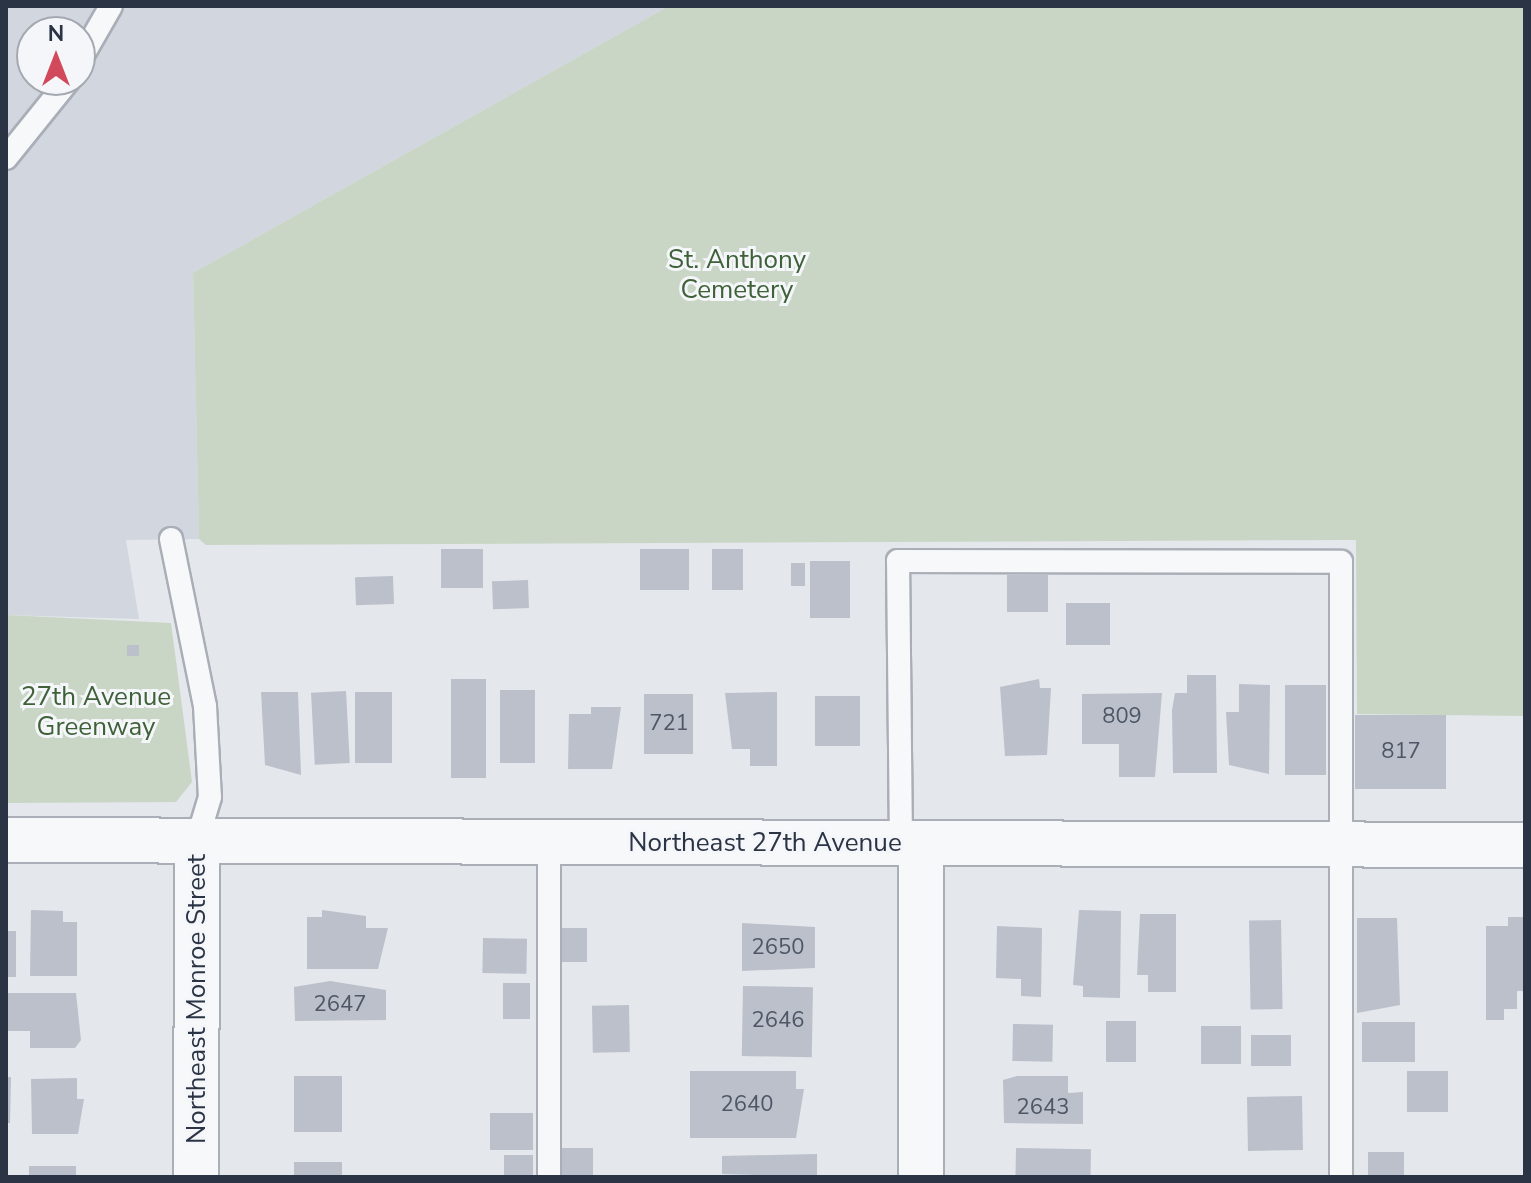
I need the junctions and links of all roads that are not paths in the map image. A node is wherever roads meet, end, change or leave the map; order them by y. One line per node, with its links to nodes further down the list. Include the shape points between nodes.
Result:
1 (111, 6): 2 (lane)
2 (96, 32)
3 (56, 96): 4 (lane)
4 (6, 158)
5 (171, 539): 7 (lane, Northeast Monroe Street, via 205,706 210,797)
6 (6, 840): 7 (street, Northeast 27th Avenue)
7 (197, 840): 8 (street, Northeast 27th Avenue); 12 (street, Northeast Monroe Street)
8 (549, 842): 9 (street, Northeast 27th Avenue); 13 (lane)
9 (911, 844): 10 (street, Northeast 27th Avenue); 10 (lane, via 898,561 1341,562); 14 (street)
10 (1341, 845): 11 (street, Northeast 27th Avenue); 15 (lane)
11 (1525, 845)
12 (196, 1177)
13 (549, 1177)
14 (921, 1177)
15 (1341, 1177)

